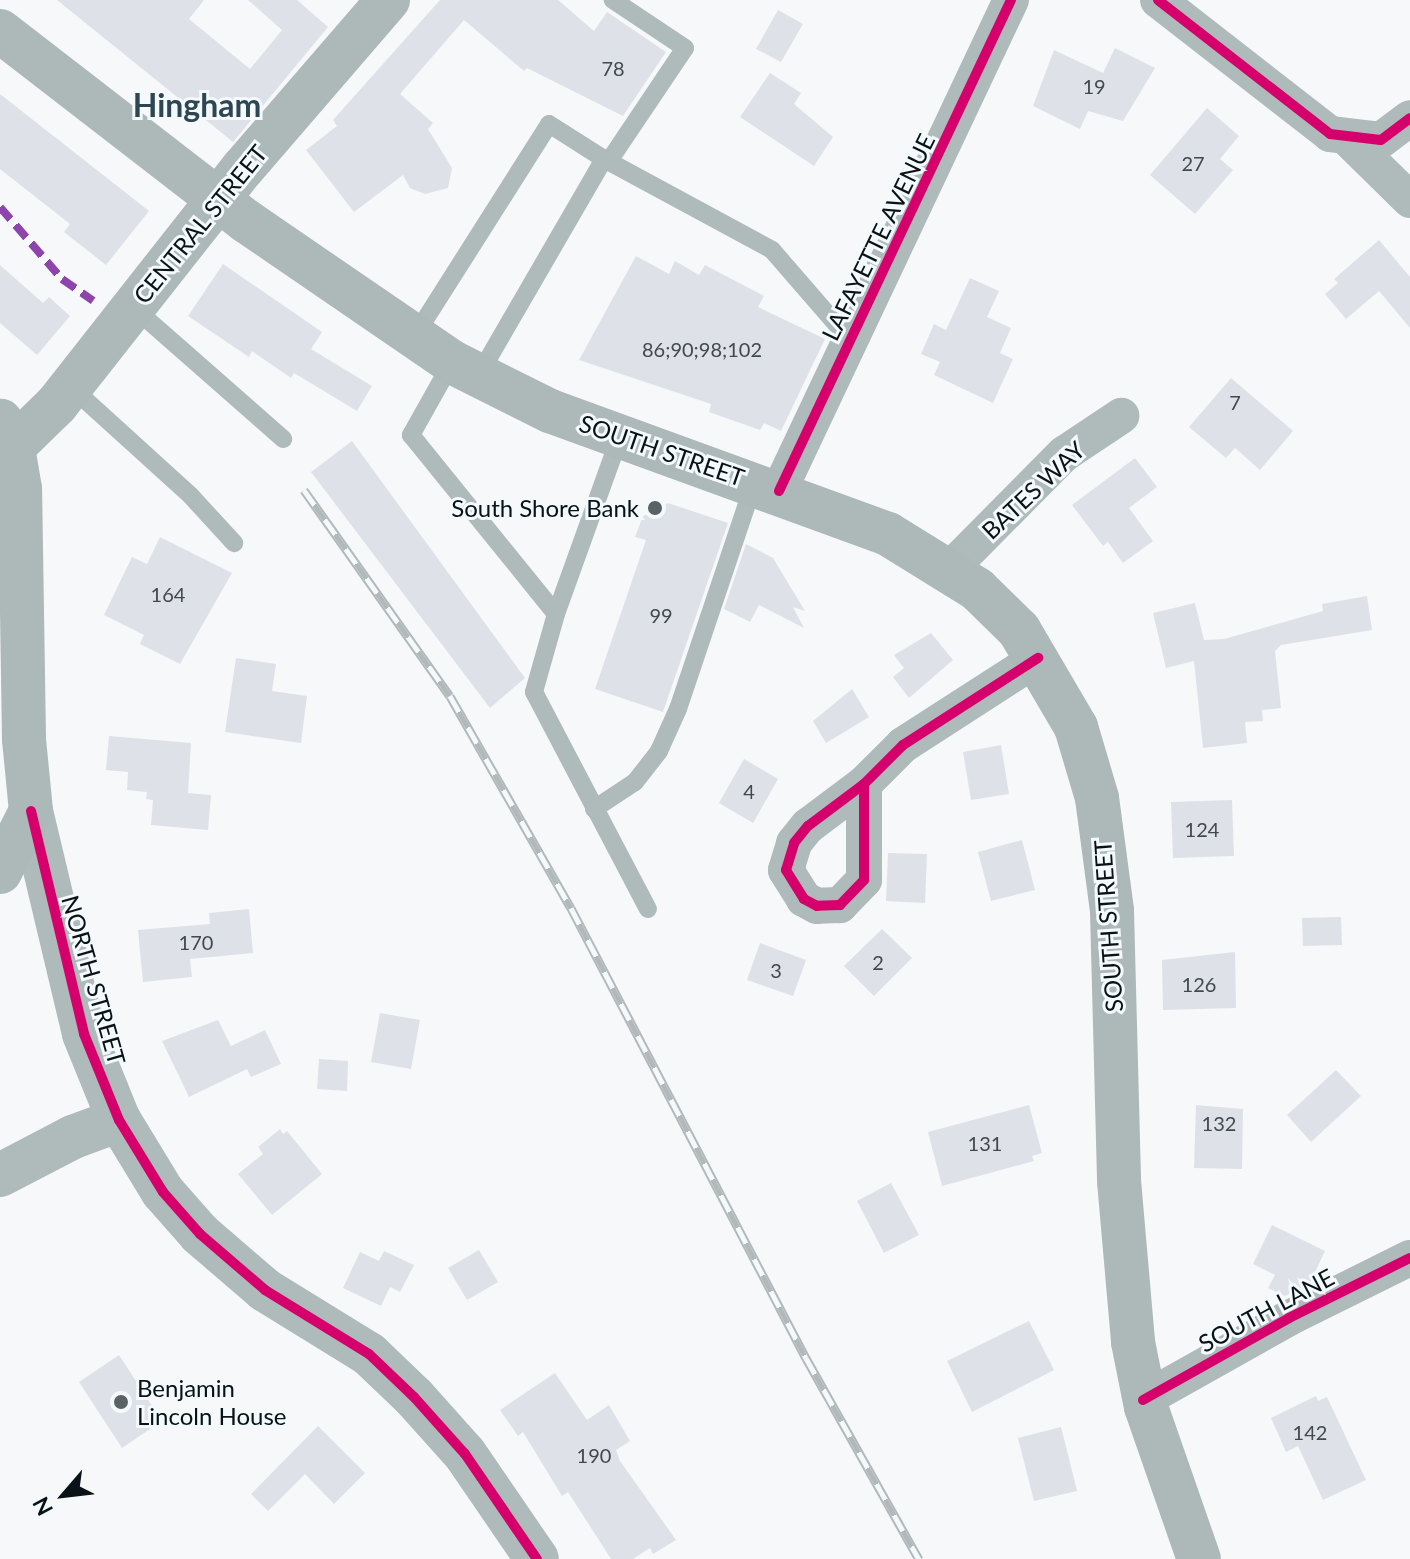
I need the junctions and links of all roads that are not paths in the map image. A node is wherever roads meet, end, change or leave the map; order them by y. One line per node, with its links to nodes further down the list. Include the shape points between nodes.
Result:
1 (613, 0): 8 (lane, via 685,48)
2 (1011, 0): 13 (street, LAFAYETTE AVENUE)
3 (1158, 0): 7 (street, via 1199,28 1293,110)
4 (372, 5): 9 (main road, CENTRAL STREET)
5 (0, 31): 9 (main road, SOUTH STREET)
6 (1410, 118): 7 (street, via 1381,140)
7 (1348, 139): 10 (street)
8 (607, 160): 12 (lane, via 549,124); 13 (lane, via 772,250); 14 (lane)
9 (220, 199): 11 (main road, CENTRAL STREET); 12 (main road, SOUTH STREET)
10 (1410, 200)
11 (133, 307): 15 (main road, CENTRAL STREET); 19 (lane)
12 (414, 338): 14 (main road, SOUTH STREET)
13 (850, 340): 20 (street, LAFAYETTE AVENUE)
14 (465, 369): 18 (main road, SOUTH STREET, via 513,396); 23 (lane, via 411,435)
15 (71, 387): 17 (main road, CENTRAL STREET); 21 (lane, via 191,496)
16 (1121, 416): 22 (street, BATES WAY, via 1064,454)
17 (6, 433): 24 (main road, NORTH STREET, via 20,489)
18 (620, 436): 20 (main road, SOUTH STREET); 23 (lane)
19 (283, 439)
20 (767, 486): 22 (main road, SOUTH STREET, via 888,534); 27 (lane, via 659,751 635,782)
21 (234, 543)
22 (950, 569): 25 (main road, SOUTH STREET, via 997,605)
23 (556, 614): 27 (lane, via 534,692)
24 (11, 644): 28 (main road, NORTH STREET)
25 (1038, 658): 26 (street, via 903,745); 34 (main road, SOUTH STREET, via 1076,727 1097,798 1105,853 1119,1181)
26 (864, 784)
27 (594, 809): 30 (lane)
28 (31, 811): 29 (main road); 31 (street, NORTH STREET, via 67,976)
29 (0, 872)
30 (648, 909)
31 (119, 1120): 32 (street); 35 (street, NORTH STREET, via 163,1192 200,1234 265,1290 369,1354 414,1397 465,1454)
32 (0, 1175)
33 (1410, 1258): 34 (street, SOUTH LANE)
34 (1143, 1400): 36 (main road, SOUTH STREET)
35 (537, 1559)
36 (1199, 1559)

